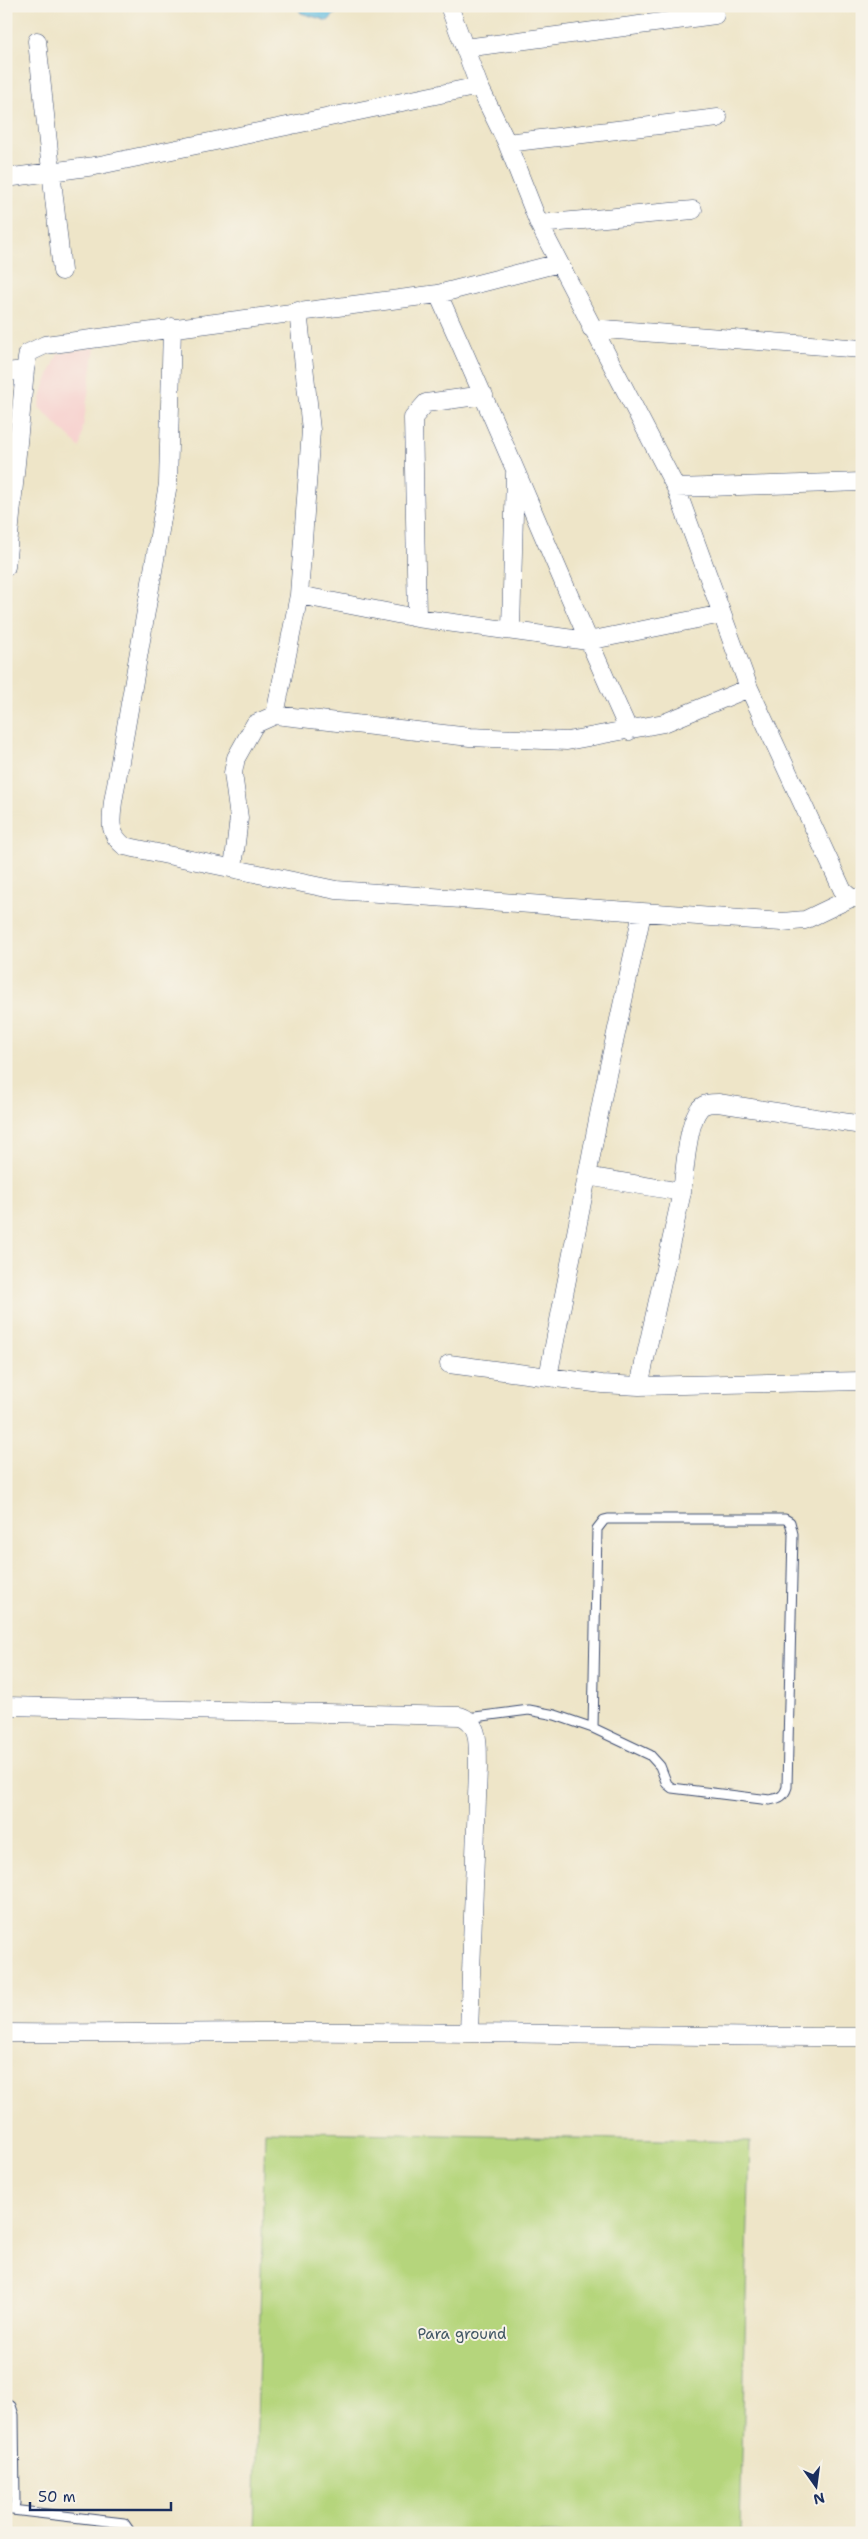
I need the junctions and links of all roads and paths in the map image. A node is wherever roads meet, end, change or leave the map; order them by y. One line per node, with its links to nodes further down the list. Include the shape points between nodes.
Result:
1 (449, 6): 4 (street)
2 (715, 15): 4 (street)
3 (38, 40): 8 (street)
4 (465, 48): 5 (street)
5 (479, 86): 7 (street); 8 (street, via 95,166)
6 (718, 118): 7 (street)
7 (507, 143): 11 (street)
8 (50, 172): 9 (street); 13 (street)
9 (6, 178)
10 (693, 210): 11 (street)
11 (539, 224): 12 (street)
12 (559, 263): 14 (street); 17 (street)
13 (62, 271)
14 (438, 294): 15 (street); 21 (street)
15 (298, 312): 16 (street); 26 (street, via 311,430)
16 (172, 327): 19 (street, via 45,345 28,353); 34 (street, via 168,484 111,824 115,838 124,846)
17 (591, 328): 18 (street); 24 (street)
18 (862, 349)
19 (25, 370): 20 (street); 25 (street)
20 (6, 372)
21 (484, 394): 22 (street); 28 (street, via 426,403 413,418)
22 (515, 468): 29 (street); 30 (street)
23 (862, 482): 24 (street)
24 (676, 488): 27 (street)
25 (6, 567)
26 (299, 595): 28 (street); 32 (street)
27 (722, 614): 30 (street); 31 (street)
28 (417, 618): 29 (street)
29 (511, 630): 30 (street)
30 (588, 641): 33 (street)
31 (749, 688): 33 (street, via 664,723); 35 (street, via 843,891)
32 (275, 715): 33 (street, via 358,726 568,742); 34 (street, via 255,724 236,758 233,773 239,818)
33 (629, 731)
34 (232, 868): 36 (street, via 336,890)
35 (857, 898): 36 (street, via 804,920 782,922)
36 (642, 913): 38 (street)
37 (862, 1125): 39 (street, via 718,1103 706,1104 699,1109 693,1123)
38 (587, 1176): 39 (street); 41 (street)
39 (682, 1192): 43 (street)
40 (449, 1364): 41 (street)
41 (548, 1377): 43 (street)
42 (862, 1381): 43 (street)
43 (639, 1386)
44 (6, 1706): 45 (street)
45 (467, 1718): 46 (lane, via 529,1710); 48 (street, via 477,1733 478,1768)
46 (593, 1728): 46 (lane, via 650,1755 672,1788 770,1800 785,1794 793,1534 790,1522 785,1519 608,1519 599,1524)
47 (6, 2033): 48 (street)
48 (469, 2033): 49 (street)
49 (862, 2037)
50 (6, 2403): 51 (lane, via 14,2415 15,2503)
51 (9, 2510): 52 (lane, via 124,2523)
52 (131, 2533)

